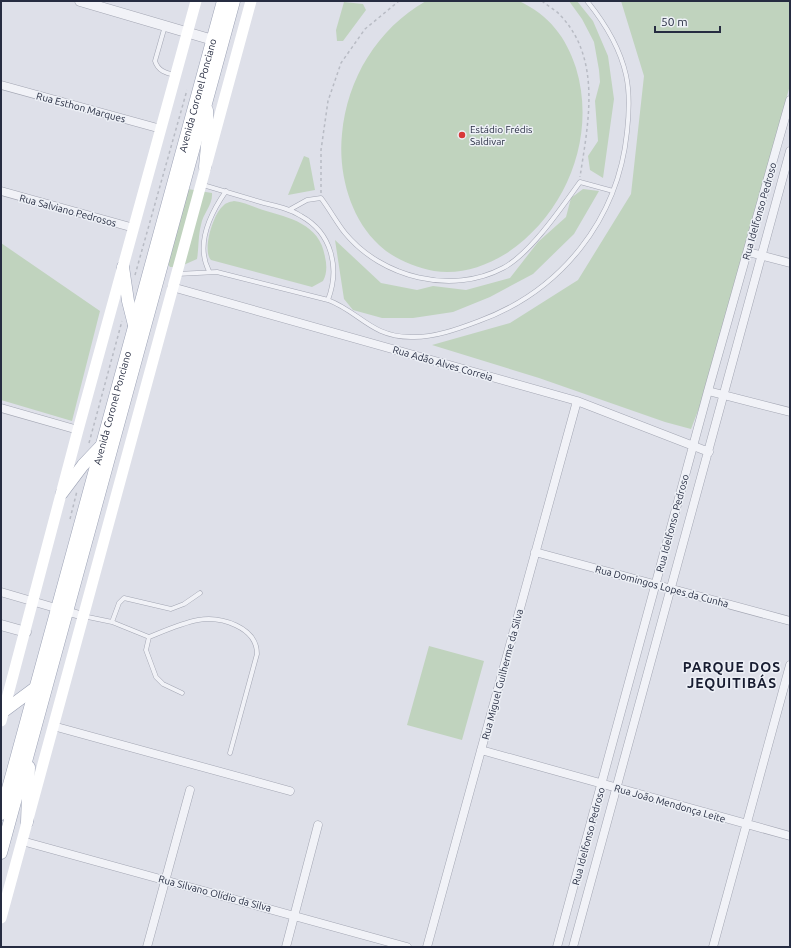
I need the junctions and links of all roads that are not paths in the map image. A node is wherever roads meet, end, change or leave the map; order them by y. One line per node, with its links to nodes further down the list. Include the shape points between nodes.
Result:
1 (80, 1): 7 (street)
2 (196, 1): 8 (main road)
3 (223, 1): 9 (main road, Avenida Coronel Ponciano)
4 (234, 1): 12 (main road)
5 (251, 1): 16 (main road)
6 (587, 1): 20 (lane, via 610,35 626,75 629,107 626,140)
7 (165, 26): 8 (street); 10 (lane, via 155,61 158,69)
8 (187, 32): 9 (street); 10 (main road)
9 (213, 40): 31 (main road, Avenida Coronel Ponciano)
10 (176, 75): 14 (main road)
11 (1, 85): 14 (street, Rua Esthon Marques)
12 (207, 100): 16 (main road, via 208,135); 48 (main road)
13 (790, 100): 23 (street, Rua Idelfonso Pedroso)
14 (161, 129): 22 (main road)
15 (790, 151): 24 (street, Rua Idelfonso Pedroso)
16 (205, 167): 17 (main road)
17 (200, 184): 19 (lane); 28 (main road)
18 (1, 191): 22 (street, Rua Salviano Pedrosos)
19 (226, 191): 21 (lane); 27 (lane, via 214,210 206,231 203,249)
20 (613, 192): 21 (lane, via 580,182 541,233 504,268 465,280 426,279 406,275 383,264 346,234 321,198 307,200); 30 (lane, via 595,229 560,272 529,296 484,319 412,338 382,333)
21 (289, 210): 30 (lane, via 303,216 315,226 330,247 334,273)
22 (134, 228): 26 (main road)
23 (748, 252): 24 (street); 32 (street, Rua Idelfonso Pedroso)
24 (762, 255): 25 (street); 33 (street, Rua Idelfonso Pedroso)
25 (790, 263)
26 (123, 267): 31 (main road); 37 (main road)
27 (208, 271): 28 (lane); 30 (lane)
28 (176, 274): 29 (main road)
29 (172, 287): 34 (street, Rua Adão Alves Correia); 49 (main road)
30 (328, 300)
31 (135, 326): 38 (main road, Avenida Coronel Ponciano)
32 (708, 391): 33 (street); 39 (street, Rua Idelfonso Pedroso)
33 (724, 395): 36 (street); 40 (street, Rua Idelfonso Pedroso)
34 (577, 401): 39 (street, Rua Adão Alves Correia); 42 (street, Rua Miguel Guilherme da Silva)
35 (1, 408): 37 (street)
36 (790, 412)
37 (78, 430): 41 (main road)
38 (102, 446): 41 (main road, via 83,465); 48 (main road, Avenida Coronel Ponciano)
39 (693, 446): 40 (street, Rua Adão Alves Correia); 43 (street, Rua Idelfonso Pedroso)
40 (709, 452): 44 (street, Rua Idelfonso Pedroso)
41 (62, 493): 47 (main road)
42 (535, 552): 43 (street, Rua Domingos Lopes da Cunha); 62 (street, Rua Miguel Guilherme da Silva)
43 (656, 585): 44 (street, Rua Domingos Lopes da Cunha); 64 (street, Rua Idelfonso Pedroso)
44 (671, 589): 50 (street, Rua Domingos Lopes da Cunha); 65 (street, Rua Idelfonso Pedroso)
45 (1, 592): 47 (street)
46 (200, 593): 51 (lane, via 171,609 124,598 119,603)
47 (33, 603): 48 (street); 53 (main road)
48 (62, 610): 49 (street); 55 (main road, Avenida Coronel Ponciano)
49 (83, 616): 51 (lane); 60 (main road)
50 (790, 621)
51 (112, 622): 54 (lane)
52 (1, 625): 53 (street)
53 (26, 632): 59 (main road)
54 (149, 638): 58 (lane, via 146,650 156,677 163,684); 63 (lane, via 197,620 212,619 243,629 253,638 257,654)
55 (52, 646): 57 (main road, Avenida Coronel Ponciano); 61 (main road)
56 (790, 665): 70 (street)
57 (35, 688): 59 (main road); 68 (main road, Avenida Coronel Ponciano)
58 (182, 694)
59 (2, 716)
60 (53, 726): 67 (street); 69 (main road)
61 (30, 746): 68 (main road); 69 (main road)
62 (481, 750): 64 (street, Rua João Mendonça Leite); 81 (street, Rua Miguel Guilherme da Silva)
63 (230, 753)
64 (602, 783): 65 (street, Rua João Mendonça Leite); 82 (street, Rua Idelfonso Pedroso)
65 (617, 788): 70 (street, Rua João Mendonça Leite); 83 (street, Rua Idelfonso Pedroso)
66 (190, 790): 75 (street)
67 (290, 791)
68 (7, 812): 74 (main road, Avenida Coronel Ponciano)
69 (27, 822): 73 (main road)
70 (746, 824): 72 (street, Rua João Mendonça Leite); 84 (street)
71 (318, 825): 76 (street)
72 (790, 836)
73 (22, 841): 75 (street, Rua Silvano Olídio da Silva); 77 (main road)
74 (1, 853)
75 (165, 880): 76 (street, Rua Silvano Olídio da Silva); 78 (street)
76 (294, 915): 79 (street); 80 (street, Rua Silvano Olídio da Silva)
77 (1, 918)
78 (147, 947)
79 (286, 947)
80 (407, 947)
81 (427, 947)
82 (557, 947)
83 (573, 947)
84 (713, 947)

